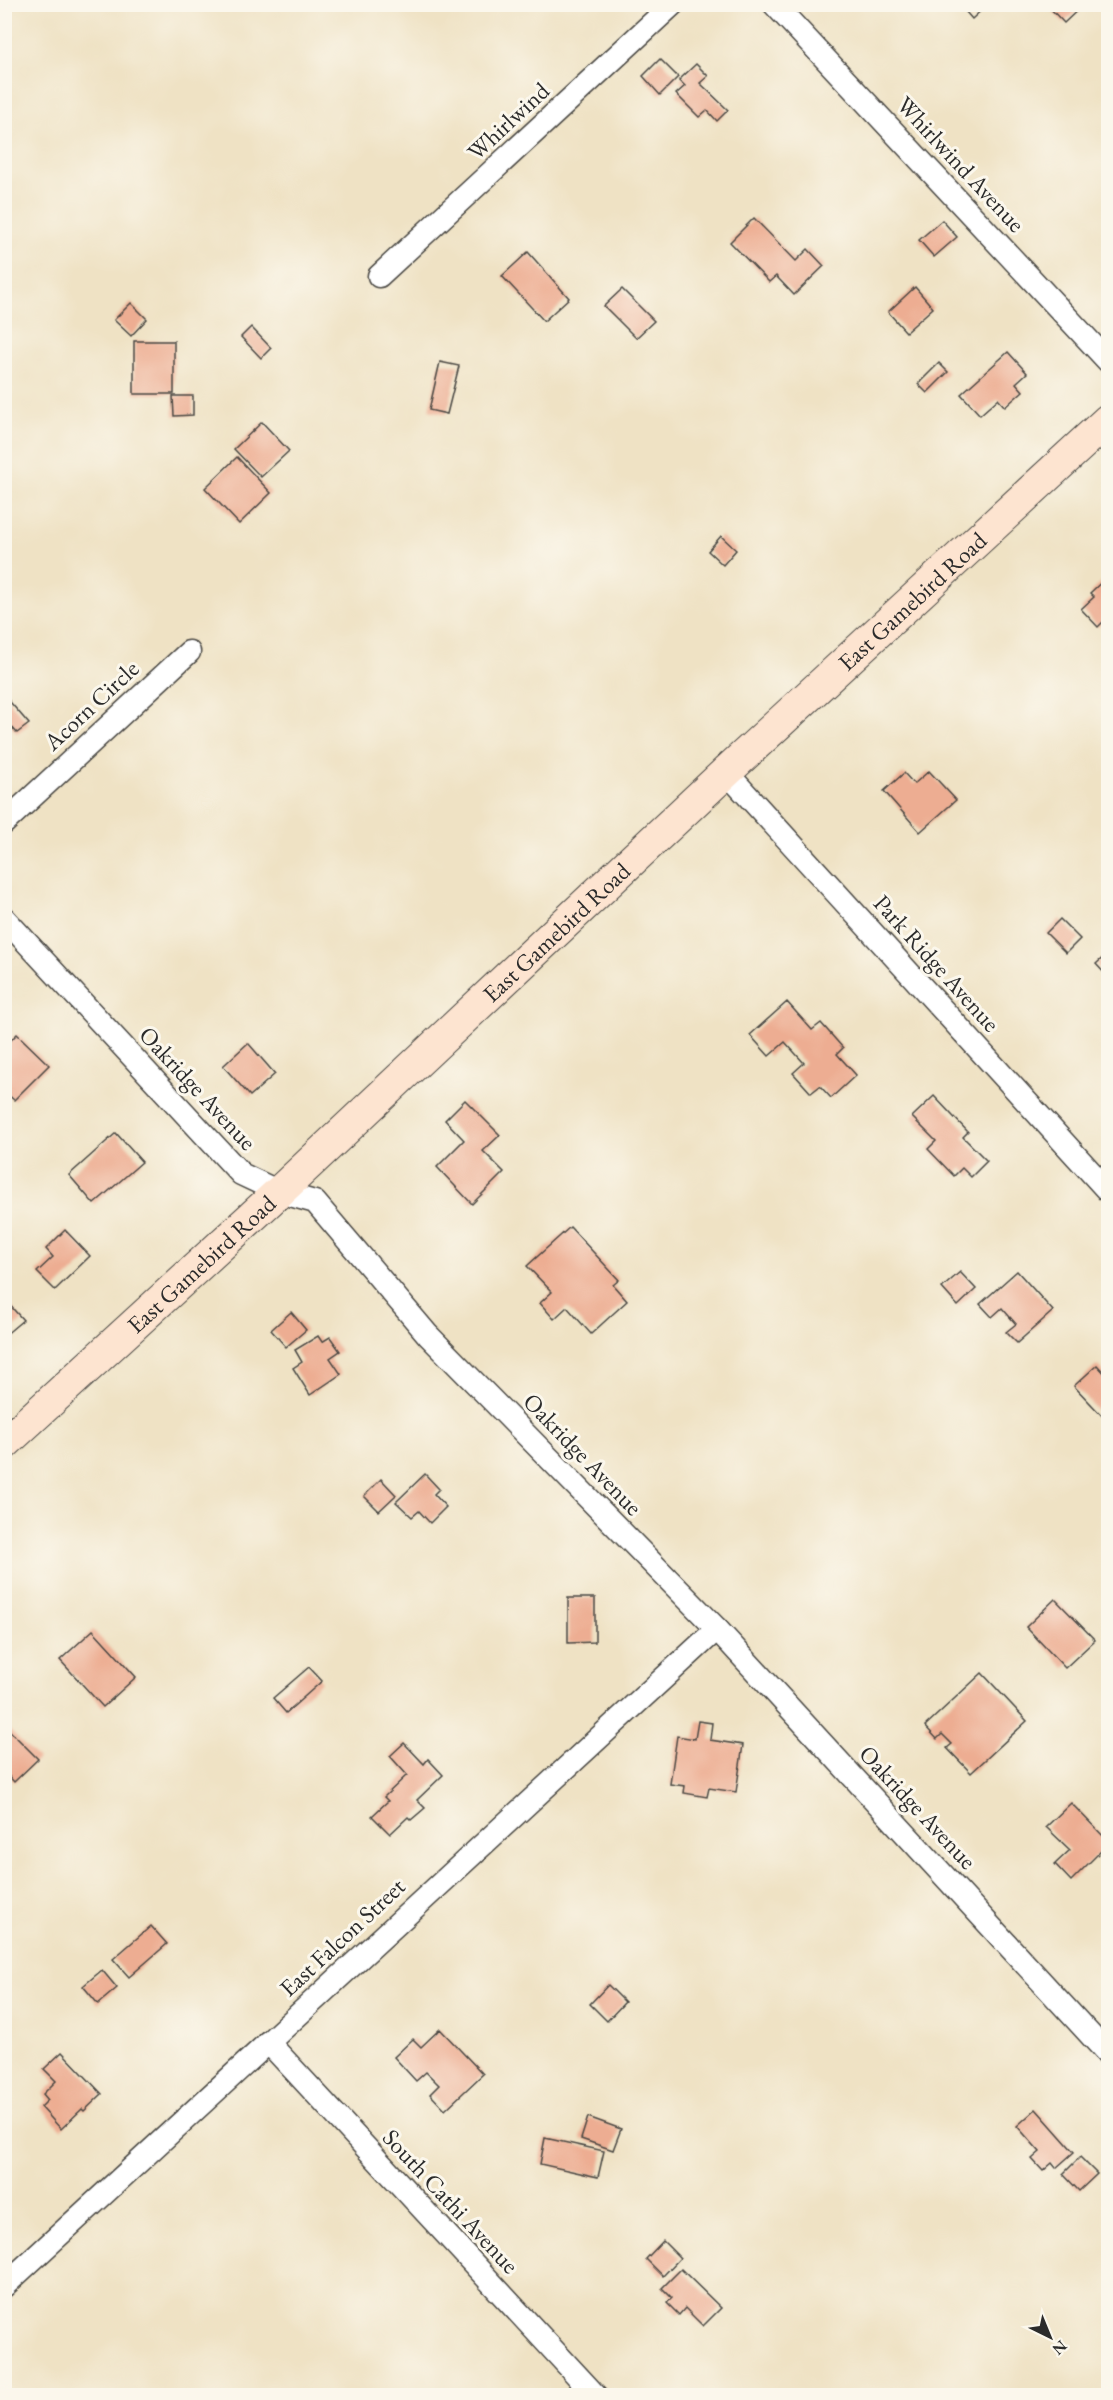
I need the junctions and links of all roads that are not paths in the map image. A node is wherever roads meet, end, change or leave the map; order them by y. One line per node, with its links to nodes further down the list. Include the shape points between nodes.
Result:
1 (673, 4): 3 (street, Whirlwind)
2 (774, 4): 4 (street, Whirlwind Avenue)
3 (379, 276)
4 (1108, 361)
5 (1108, 420): 7 (main road, East Gamebird Road)
6 (189, 652): 8 (street, Acorn Circle)
7 (726, 772): 10 (street, Park Ridge Avenue); 11 (main road, East Gamebird Road)
8 (4, 823)
9 (4, 918): 11 (street, Oakridge Avenue, via 241,1174)
10 (1108, 1191)
11 (279, 1192): 12 (main road, East Gamebird Road); 13 (street, Oakridge Avenue, via 315,1202 428,1335)
12 (4, 1444)
13 (717, 1629): 14 (street, East Falcon Street); 15 (street, Oakridge Avenue)
14 (268, 2042): 16 (street, East Falcon Street); 17 (street, South Cathi Avenue)
15 (1108, 2054)
16 (4, 2286)
17 (596, 2396)

